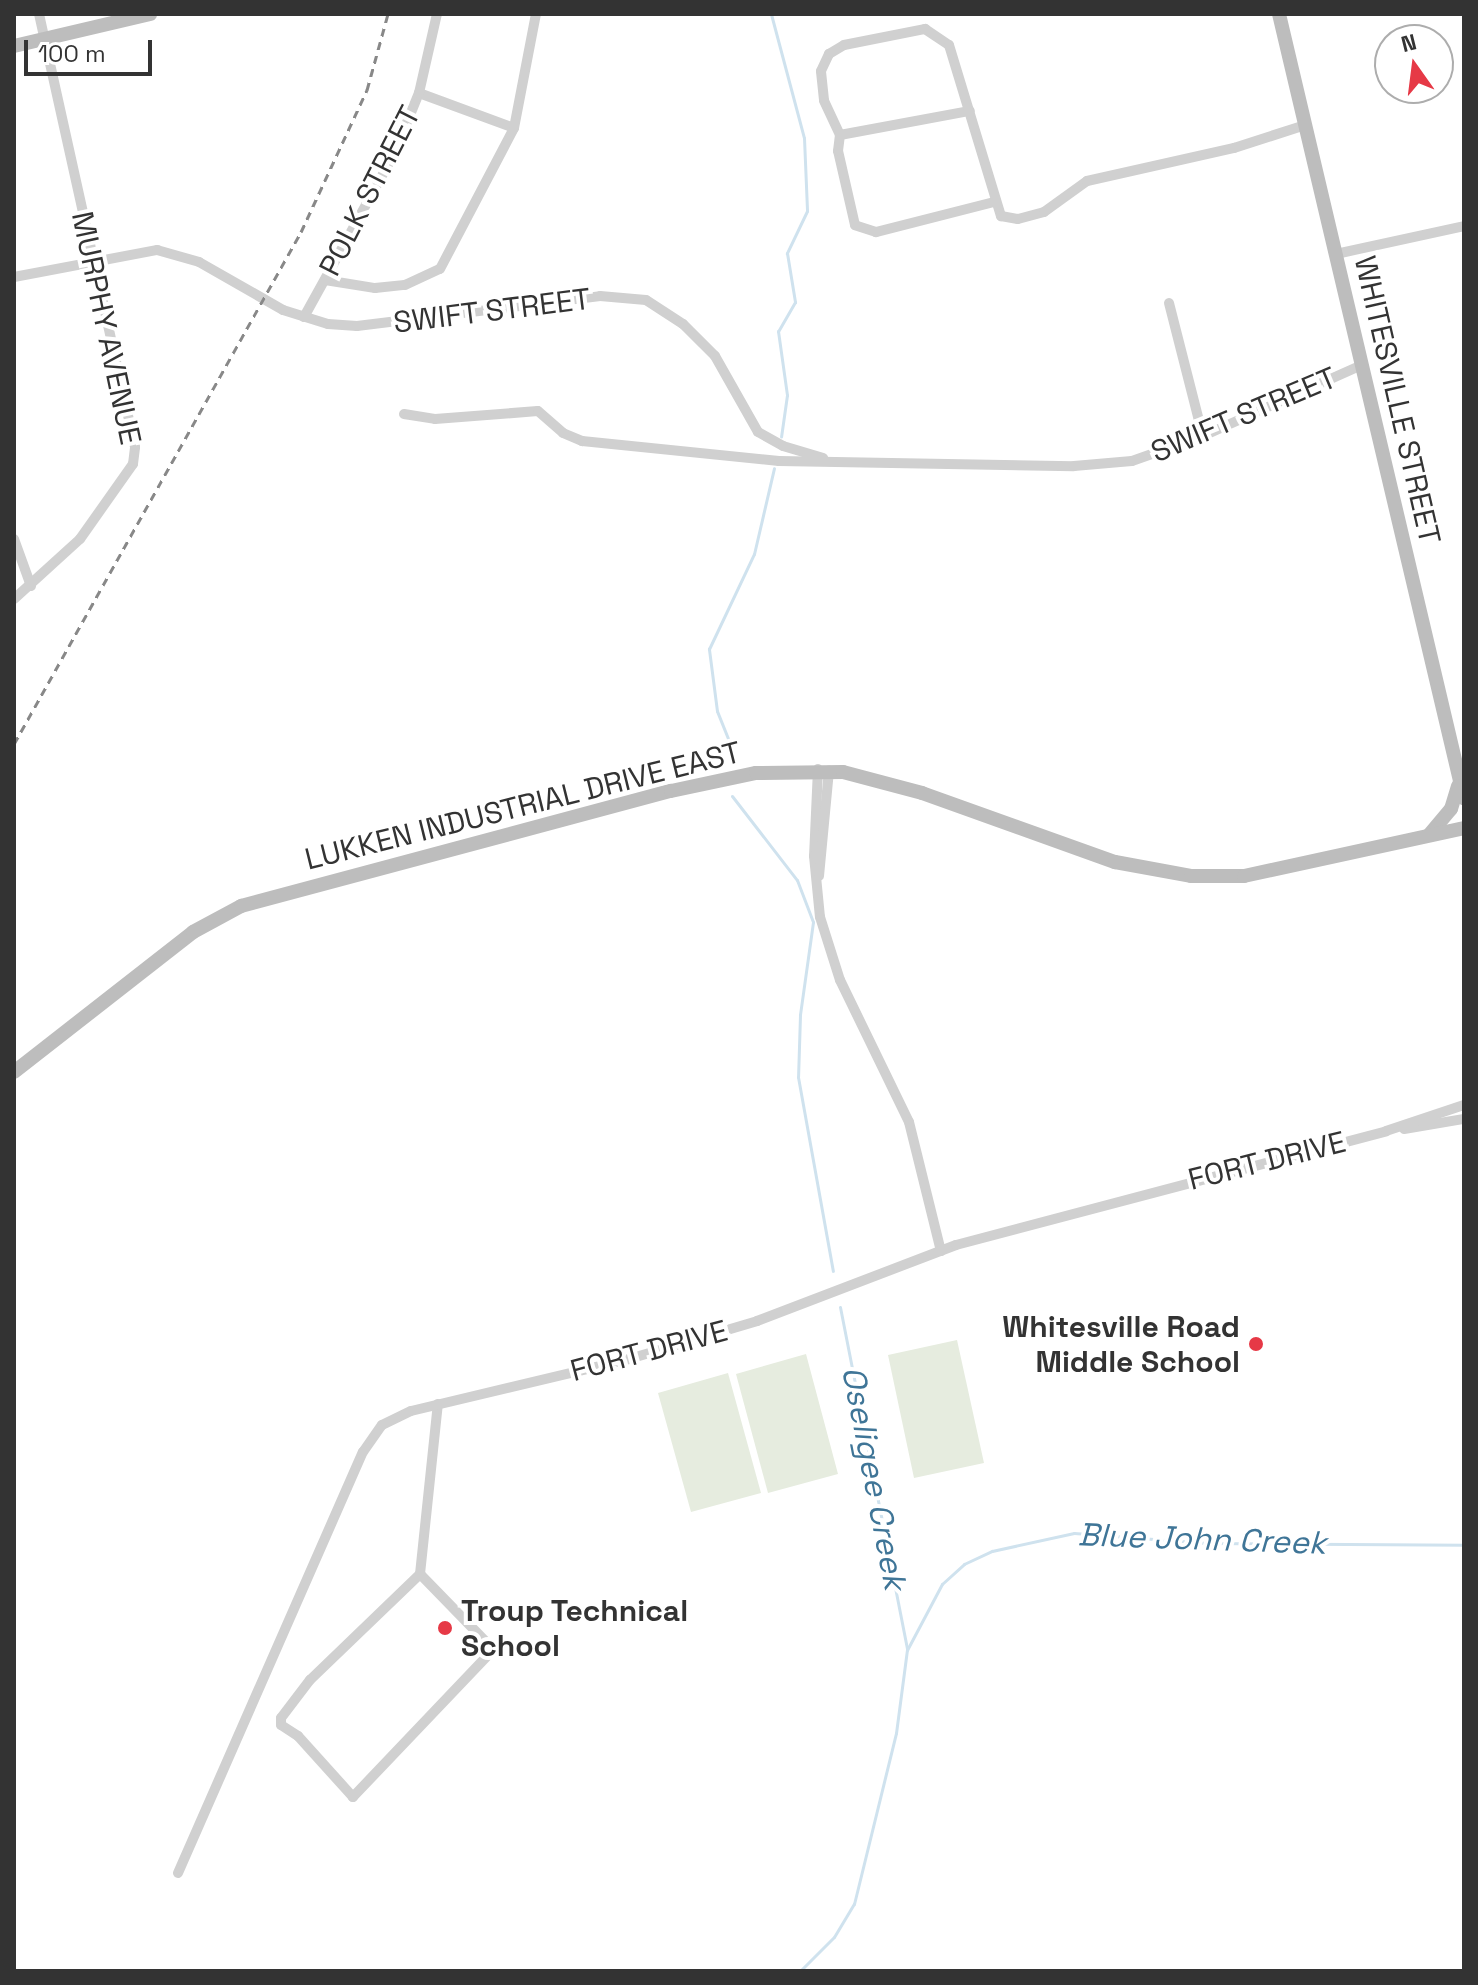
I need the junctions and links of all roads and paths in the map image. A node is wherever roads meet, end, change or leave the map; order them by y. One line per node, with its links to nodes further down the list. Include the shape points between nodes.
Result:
1 (39, 14): 6 (street, MURPHY AVENUE)
2 (150, 14): 6 (main road)
3 (437, 14): 8 (street, POLK STREET)
4 (536, 14): 11 (street)
5 (1279, 14): 10 (main road, WHITESVILLE STREET)
6 (44, 39): 7 (main road); 16 (street, MURPHY AVENUE)
7 (14, 46)
8 (419, 93): 11 (street); 18 (street, POLK STREET, via 395,152)
9 (970, 111): 12 (street); 12 (street, via 949,45 925,29 890,34 829,54 821,71 824,100); 13 (street)
10 (1305, 125): 13 (street, via 1234,148 1087,181 1044,212 1018,219 1001,216); 15 (main road, WHITESVILLE STREET)
11 (514, 128): 18 (street, via 440,269 405,285 375,288)
12 (840, 135): 13 (street, via 838,151 855,225 863,231)
13 (994, 202)
14 (1464, 226): 15 (street)
15 (1336, 254): 21 (main road, WHITESVILLE STREET)
16 (93, 259): 17 (street, SWIFT STREET); 20 (street, SWIFT STREET, via 138,251 181,255); 26 (street, MURPHY AVENUE, via 132,428 133,464 71,549)
17 (14, 277)
18 (325, 280): 20 (street, POLK STREET)
19 (1169, 303): 23 (street)
20 (304, 317): 24 (street, SWIFT STREET, via 328,324 382,325 600,296 646,300 683,324 715,356 758,432 783,446)
21 (1362, 365): 23 (street, SWIFT STREET); 29 (main road, WHITESVILLE STREET)
22 (404, 414): 24 (street, SWIFT STREET, via 435,419 538,411 563,433 582,441)
23 (1203, 436): 24 (street, SWIFT STREET, via 1132,461 1074,466)
24 (837, 462)
25 (14, 540): 26 (street)
26 (31, 586): 27 (street, MURPHY AVENUE)
27 (14, 599)
28 (823, 770): 32 (main road, LUKKEN INDUSTRIAL DRIVE EAST, via 922,793 1115,862 1176,875 1244,876); 33 (main road, LUKKEN INDUSTRIAL DRIVE EAST, via 771,771 671,791 241,906 193,932); 37 (street, via 820,917 840,980 909,1122)
29 (1459, 777): 30 (main road, WHITESVILLE STREET); 32 (main road, via 1454,804)
30 (1464, 798)
31 (1464, 828): 32 (main road, LUKKEN INDUSTRIAL DRIVE EAST)
32 (1427, 837)
33 (14, 1072)
34 (1464, 1105): 36 (street, FORT DRIVE)
35 (1464, 1119): 36 (street, FORT DRIVE)
36 (1386, 1131): 37 (street, FORT DRIVE)
37 (941, 1251): 38 (street, FORT DRIVE, via 757,1321 629,1359)
38 (438, 1404): 39 (street); 40 (street, FORT DRIVE, via 382,1425 368,1444)
39 (420, 1574): 39 (street, via 310,1680 281,1718 281,1725 298,1736 353,1797 490,1653 489,1645)
40 (178, 1873)

